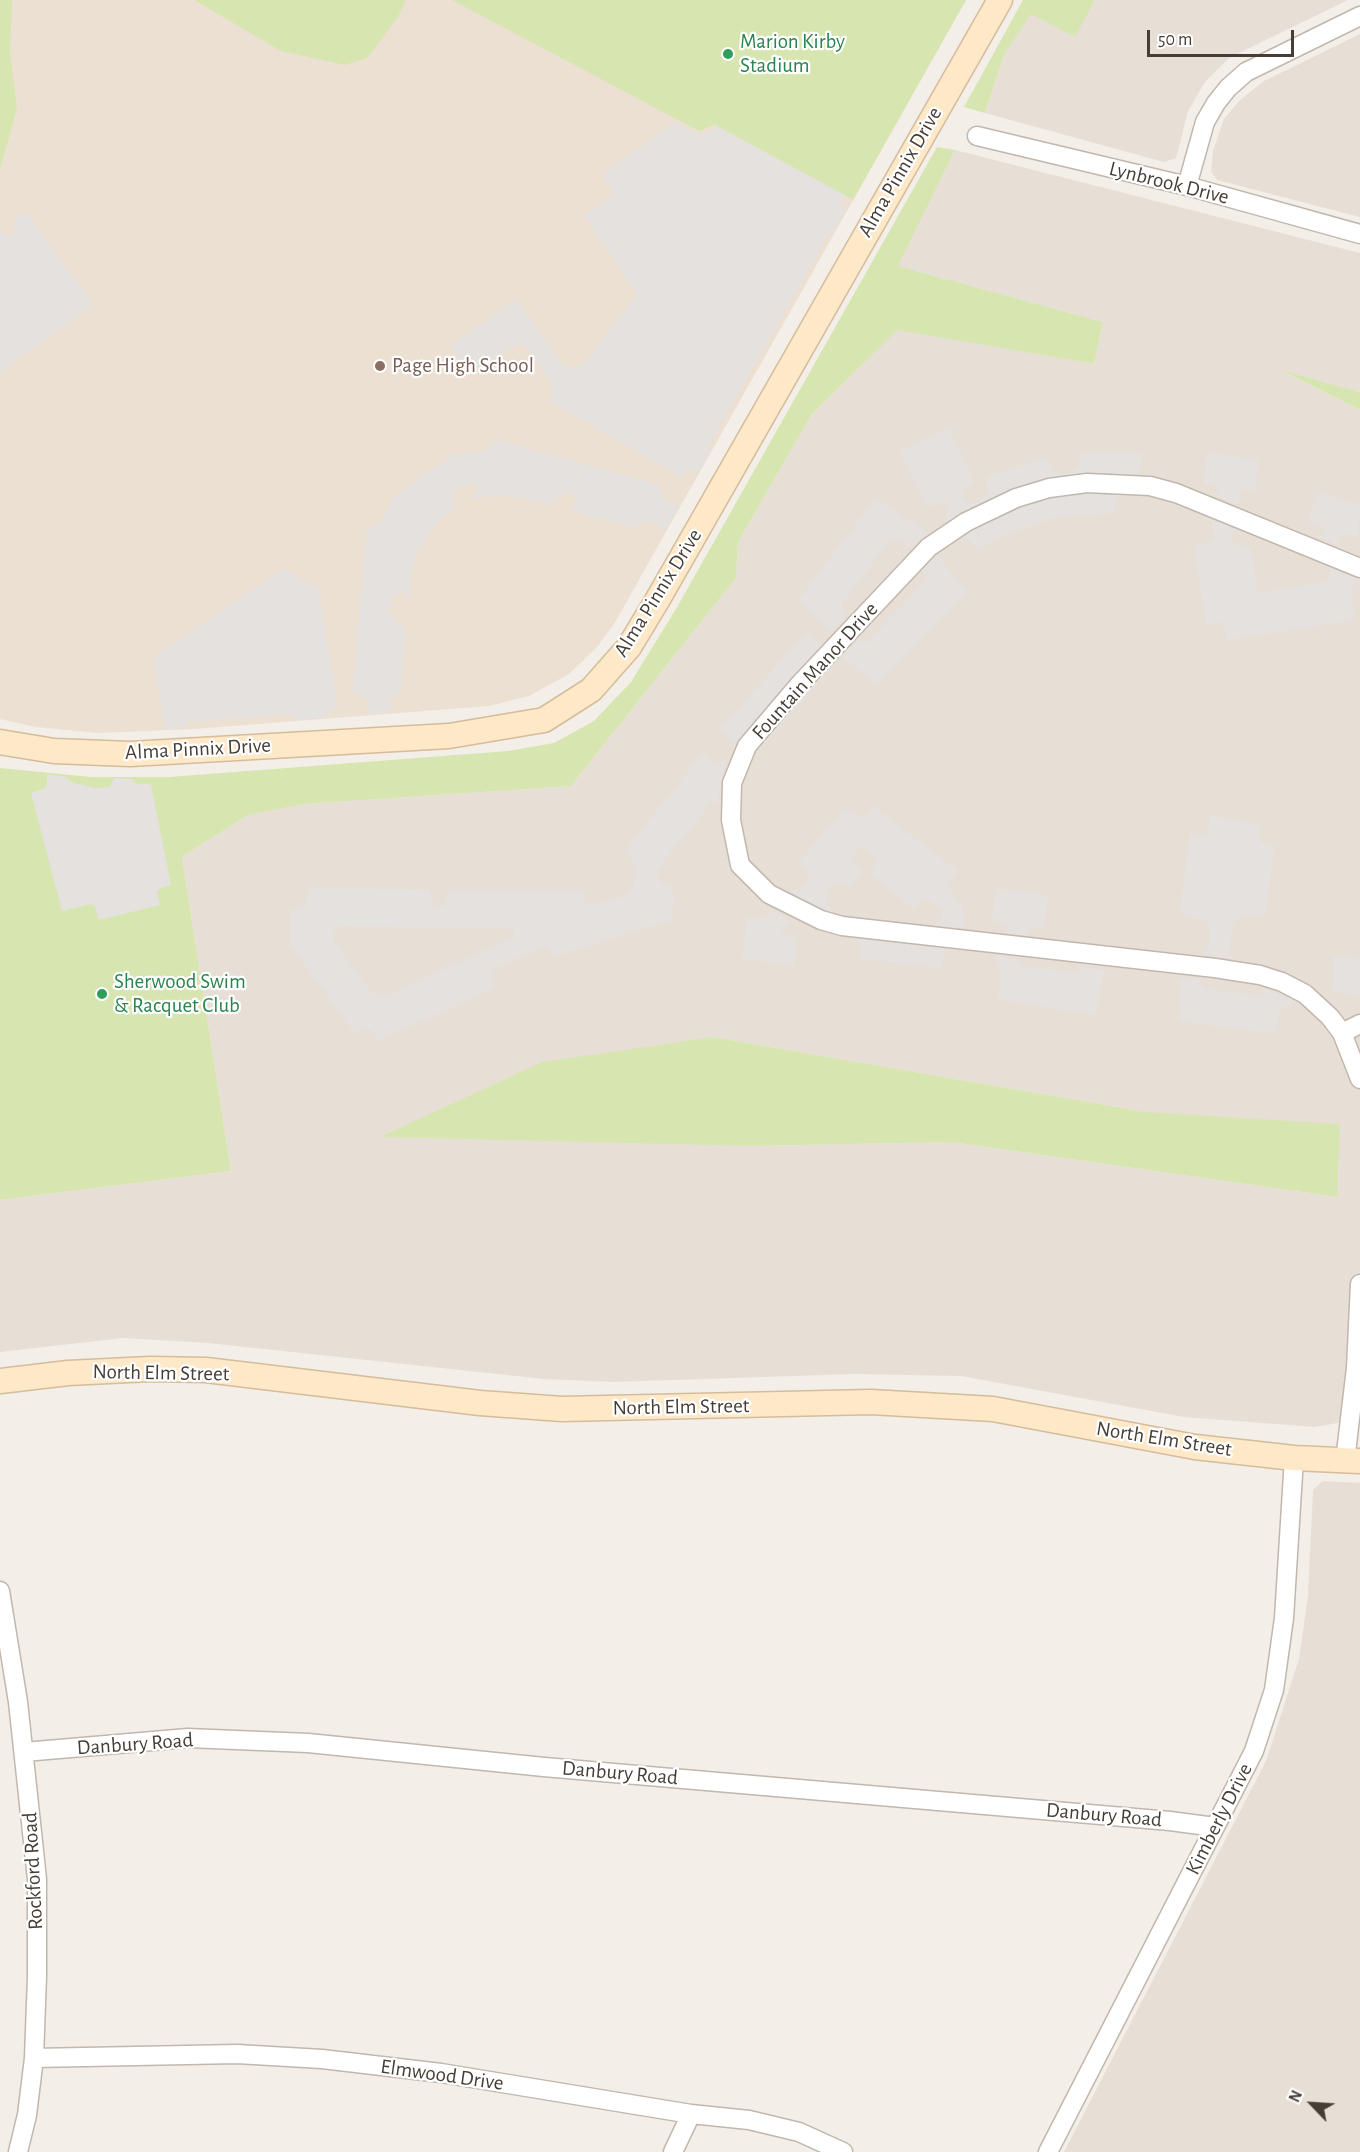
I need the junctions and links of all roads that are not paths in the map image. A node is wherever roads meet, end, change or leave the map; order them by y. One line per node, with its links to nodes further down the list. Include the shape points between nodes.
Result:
1 (999, 0): 7 (street, Alma Pinnix Drive, via 658,599 629,647 591,690 544,720 449,736 130,754 54,751)
2 (1360, 16): 4 (street, via 1246,72 1228,87 1206,122)
3 (977, 136): 4 (street, Lynbrook Drive)
4 (1187, 186): 5 (street, Lynbrook Drive)
5 (1360, 234)
6 (1360, 568): 9 (street, Fountain Manor Drive, via 1150,486 1087,483 1016,498 966,522 916,560 747,746 732,783 731,820 740,865 770,894 821,920 842,926 1260,975 1305,994)
7 (0, 742)
8 (1360, 1023): 9 (street)
9 (1342, 1033): 10 (street, Fountain Manor Drive)
10 (1360, 1079)
11 (1360, 1284): 14 (street)
12 (0, 1381): 13 (street, North Elm Street, via 68,1373 206,1370 562,1409 871,1402 993,1409 1195,1447)
13 (1294, 1458): 14 (street, North Elm Street); 17 (street, Kimberly Drive, via 1284,1618 1274,1690 1254,1751)
14 (1352, 1461)
15 (0, 1591): 16 (street, Rockford Road)
16 (24, 1752): 17 (street, Danbury Road, via 188,1738 308,1743); 18 (street, Rockford Road, via 36,1880 38,1976)
17 (1215, 1827): 23 (street, Kimberly Drive)
18 (34, 2058): 19 (street, Elmwood Drive, via 237,2054 322,2059 441,2073); 20 (street, Rockford Road)
19 (691, 2115): 21 (street); 22 (street, Elmwood Drive, via 749,2120 799,2132)
20 (18, 2152)
21 (672, 2152)
22 (843, 2152)
23 (1048, 2152)

